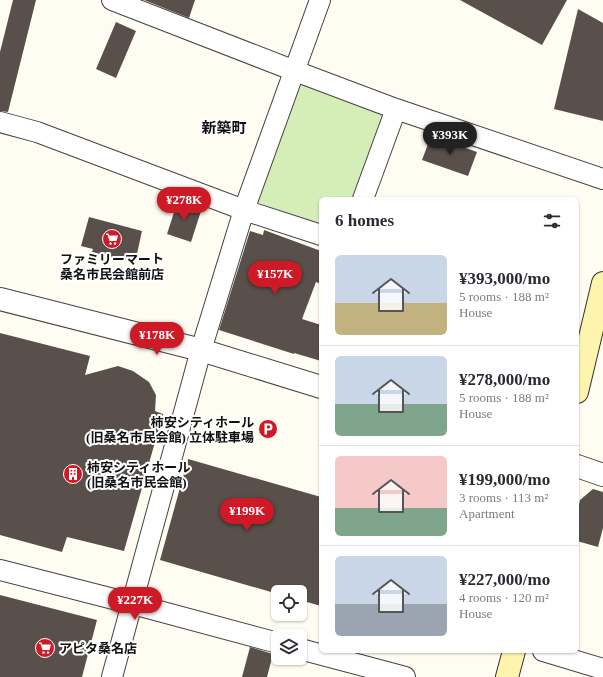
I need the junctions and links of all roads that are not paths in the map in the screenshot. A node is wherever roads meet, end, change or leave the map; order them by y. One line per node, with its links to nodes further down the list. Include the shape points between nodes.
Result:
1 (112, 0): 3 (street)
2 (320, 0): 3 (street)
3 (295, 71): 4 (street); 8 (street)
4 (396, 108): 6 (street); 7 (street)
5 (0, 122): 8 (street, via 37,132)
6 (603, 178)
7 (364, 197)
8 (244, 210): 9 (street); 13 (street)
9 (319, 234)
10 (601, 297): 12 (main road)
11 (0, 299): 13 (street)
12 (584, 335): 14 (main road)
13 (201, 350): 15 (street); 19 (street)
14 (579, 376)
15 (319, 386)
16 (579, 467): 17 (street)
17 (603, 475)
18 (0, 570): 19 (street)
19 (133, 604): 20 (street); 25 (street)
20 (271, 641)
21 (307, 651): 26 (street)
22 (513, 653): 27 (main road)
23 (550, 653): 24 (street)
24 (603, 669)
25 (112, 677)
26 (405, 677)
27 (507, 677)

